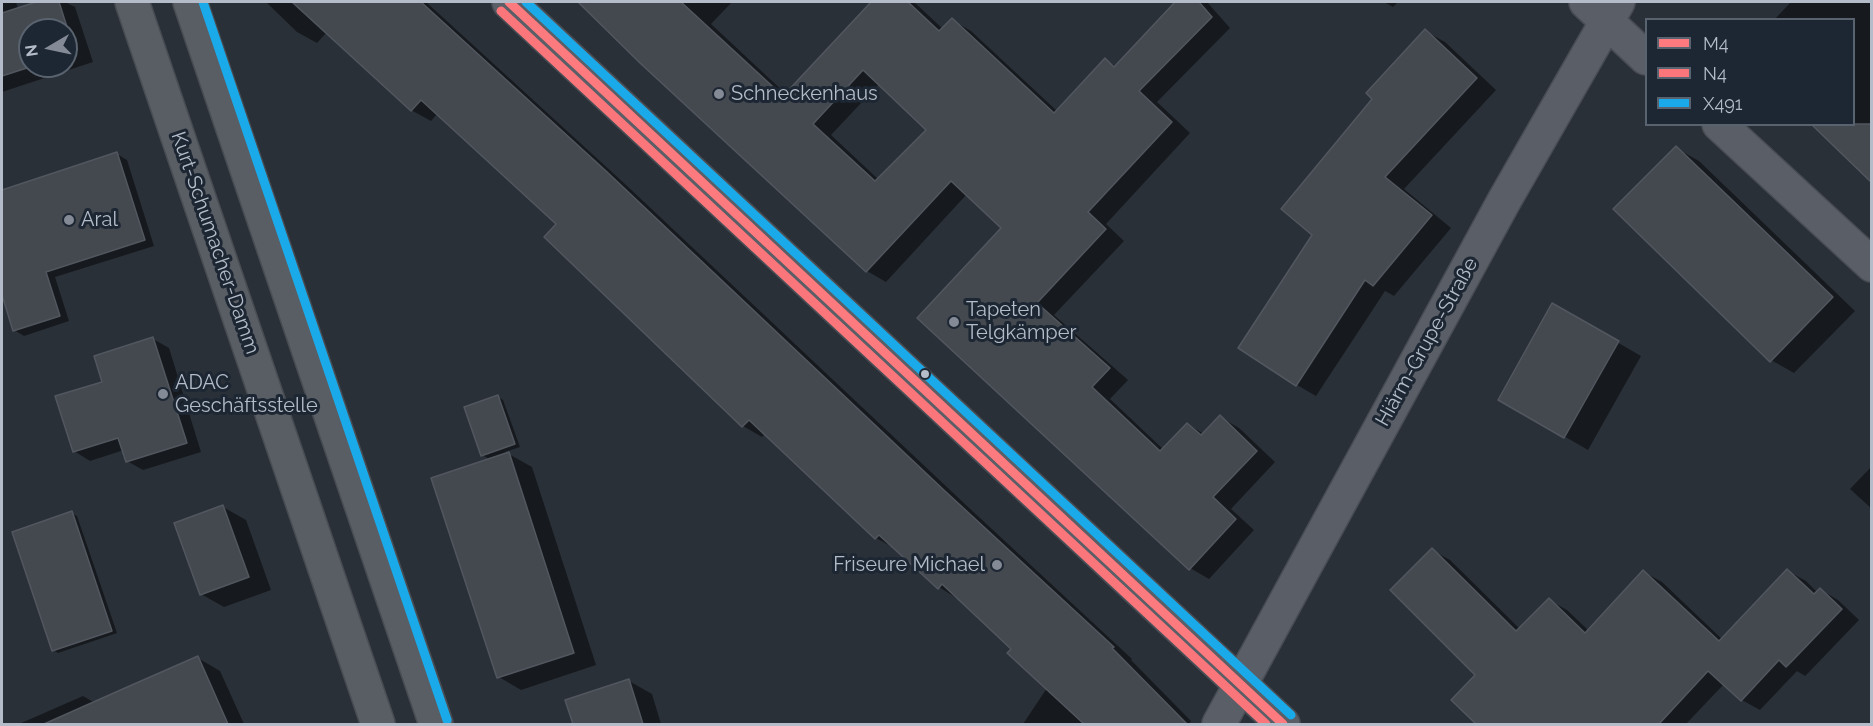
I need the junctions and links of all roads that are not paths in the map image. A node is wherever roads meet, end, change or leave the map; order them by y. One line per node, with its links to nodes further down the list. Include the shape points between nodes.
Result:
1 (132, 2): 9 (main road, Kurt-Schumacher-Damm)
2 (190, 2): 10 (main road)
3 (509, 2): 8 (street)
4 (1603, 8): 5 (street); 8 (street, Hiärm-Grupe-Straße, via 1504,201)
5 (1645, 56)
6 (1721, 126): 7 (street)
7 (1872, 265)
8 (1239, 685): 11 (street, Hiärm-Grupe-Straße); 12 (street)
9 (378, 724)
10 (436, 724)
11 (1219, 724)
12 (1283, 724)

